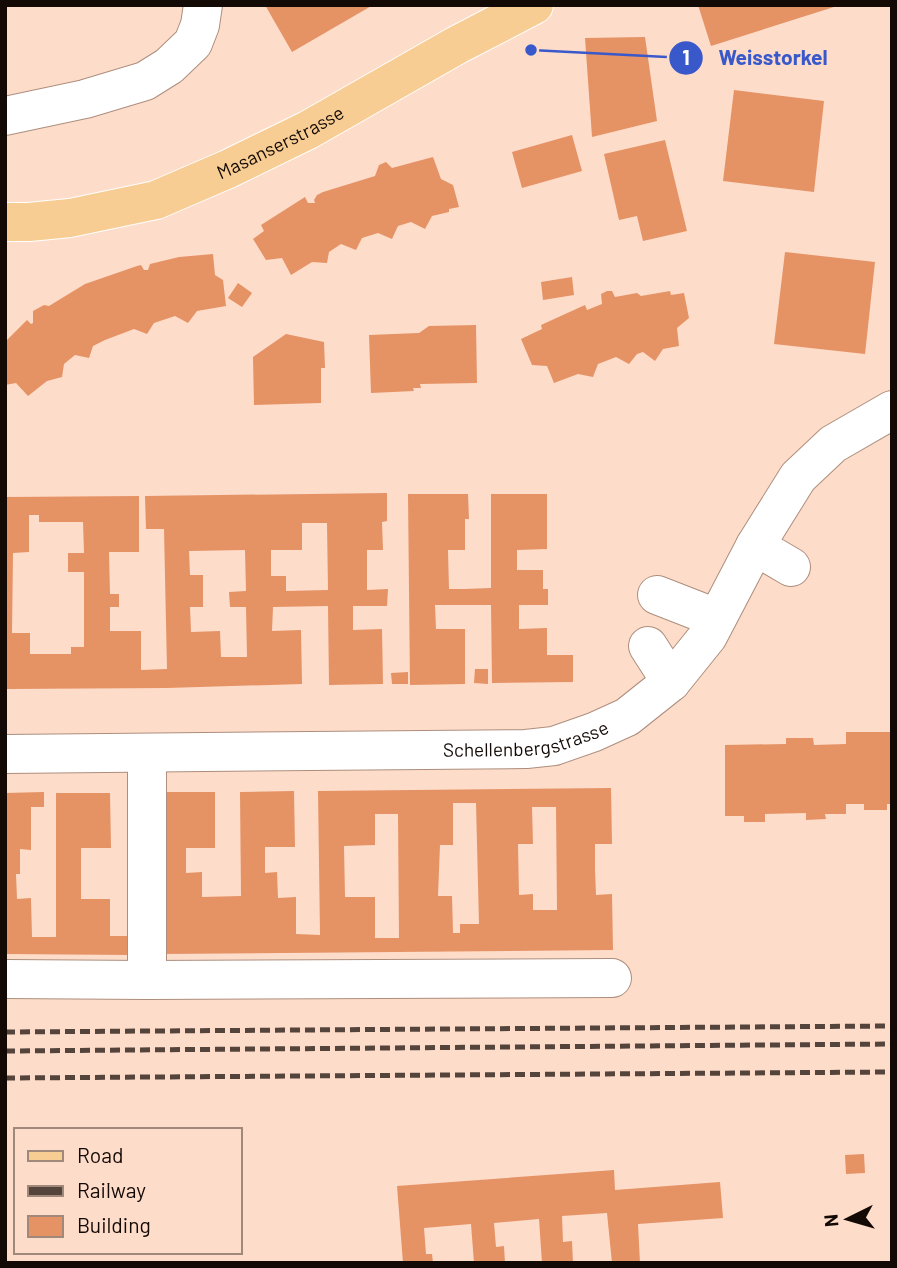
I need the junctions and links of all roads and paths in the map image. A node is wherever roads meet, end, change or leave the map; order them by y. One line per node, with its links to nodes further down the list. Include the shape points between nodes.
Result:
1 (203, 5): 3 (street, via 193,43 145,81)
2 (534, 5): 4 (main road, Masanserstrasse, via 308,130 156,200 69,218)
3 (5, 116)
4 (5, 222)
5 (892, 410): 6 (street, Schellenbergstrasse, via 833,444 797,477)
6 (755, 546): 7 (street); 9 (street, Schellenbergstrasse)
7 (792, 566)
8 (657, 595): 9 (street)
9 (716, 618): 11 (street, Schellenbergstrasse, via 708,636)
10 (648, 646): 11 (street)
11 (671, 682): 12 (street, Schellenbergstrasse, via 627,717 554,746 526,750)
12 (148, 753): 13 (street, Schellenbergstrasse); 16 (street)
13 (5, 754)
14 (612, 978): 16 (street)
15 (5, 979): 16 (street)
16 (147, 980)

